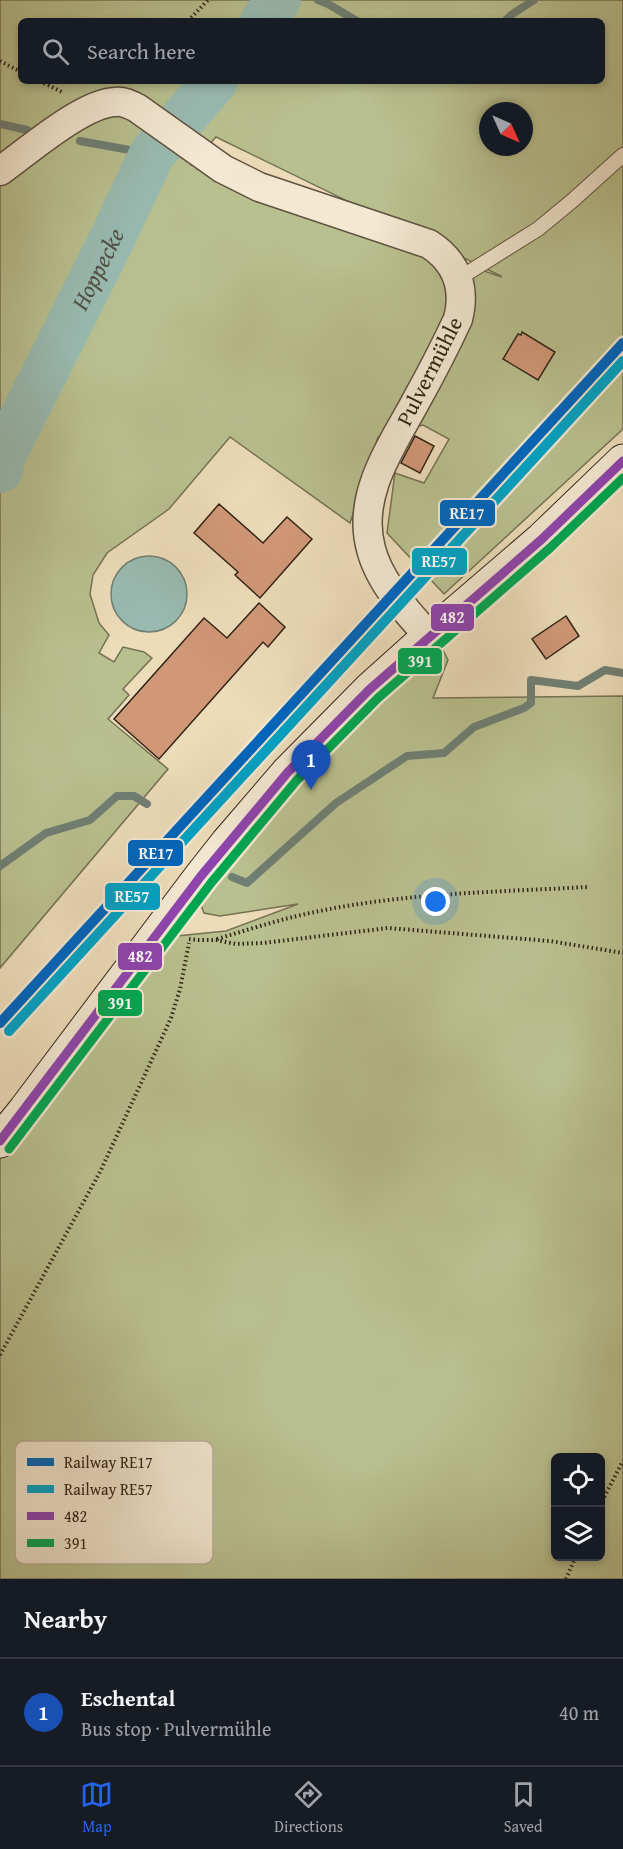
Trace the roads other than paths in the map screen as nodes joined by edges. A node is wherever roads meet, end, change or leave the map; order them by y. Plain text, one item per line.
1 (623, 155) edge
2 (0, 171) edge
3 (458, 279) junction
4 (623, 461) edge
5 (429, 636) junction
6 (0, 1141) edge

1 - 3 lane
2 - 3 street, Pulvermühle
3 - 5 street, Pulvermühle
4 - 5 main road
5 - 6 main road

